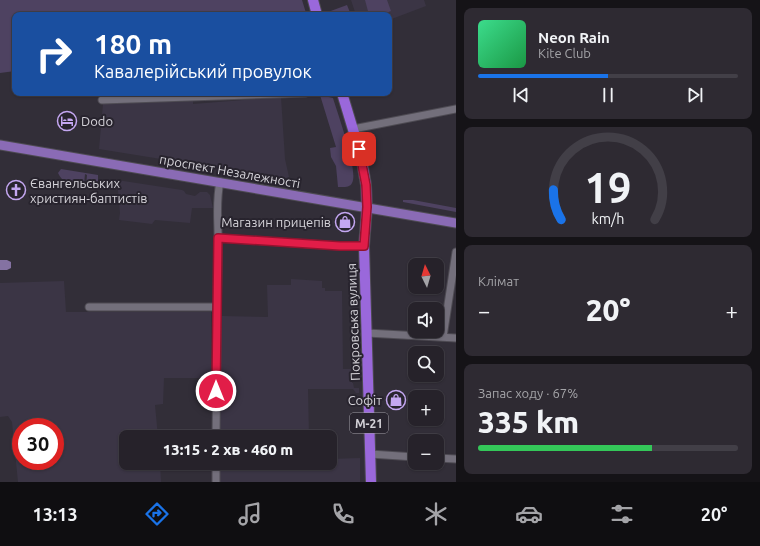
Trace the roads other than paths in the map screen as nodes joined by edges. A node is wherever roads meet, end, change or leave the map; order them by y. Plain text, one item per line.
1 (312, 0) edge
2 (316, 12) edge
3 (219, 96) edge
4 (343, 96) edge
5 (102, 100) dead end
6 (456, 109) edge
7 (353, 129) junction
8 (0, 145) edge
9 (220, 182) junction
10 (367, 207) junction
11 (456, 222) edge
12 (218, 238) junction
13 (364, 246) junction
14 (456, 253) edge
15 (89, 307) dead end
16 (217, 307) junction
17 (444, 331) edge
18 (367, 333) junction
19 (408, 335) edge
20 (444, 337) edge
21 (456, 338) edge
22 (216, 430) edge
23 (370, 454) junction
24 (408, 457) edge
25 (444, 458) edge
26 (456, 459) edge
27 (216, 470) edge
28 (216, 482) edge
29 (370, 482) edge

1 - 2 highway
3 - 5 street
4 - 7 highway, Покровська вулиця / М-21
6 - 7 street
7 - 10 highway, Покровська вулиця / М-21
8 - 9 main road, проспект Незалежності
9 - 10 main road, проспект Незалежності
9 - 12 street
10 - 11 main road, проспект Незалежності
10 - 13 highway, Покровська вулиця / М-21
12 - 13 street
12 - 16 street
13 - 18 highway, Покровська вулиця / М-21
14 - 17 street
15 - 16 street
16 - 22 street
18 - 19 street
18 - 23 highway, Покровська вулиця / М-21
20 - 21 street
23 - 24 street
23 - 29 highway, Покровська вулиця / М-21
25 - 26 street
27 - 28 street

